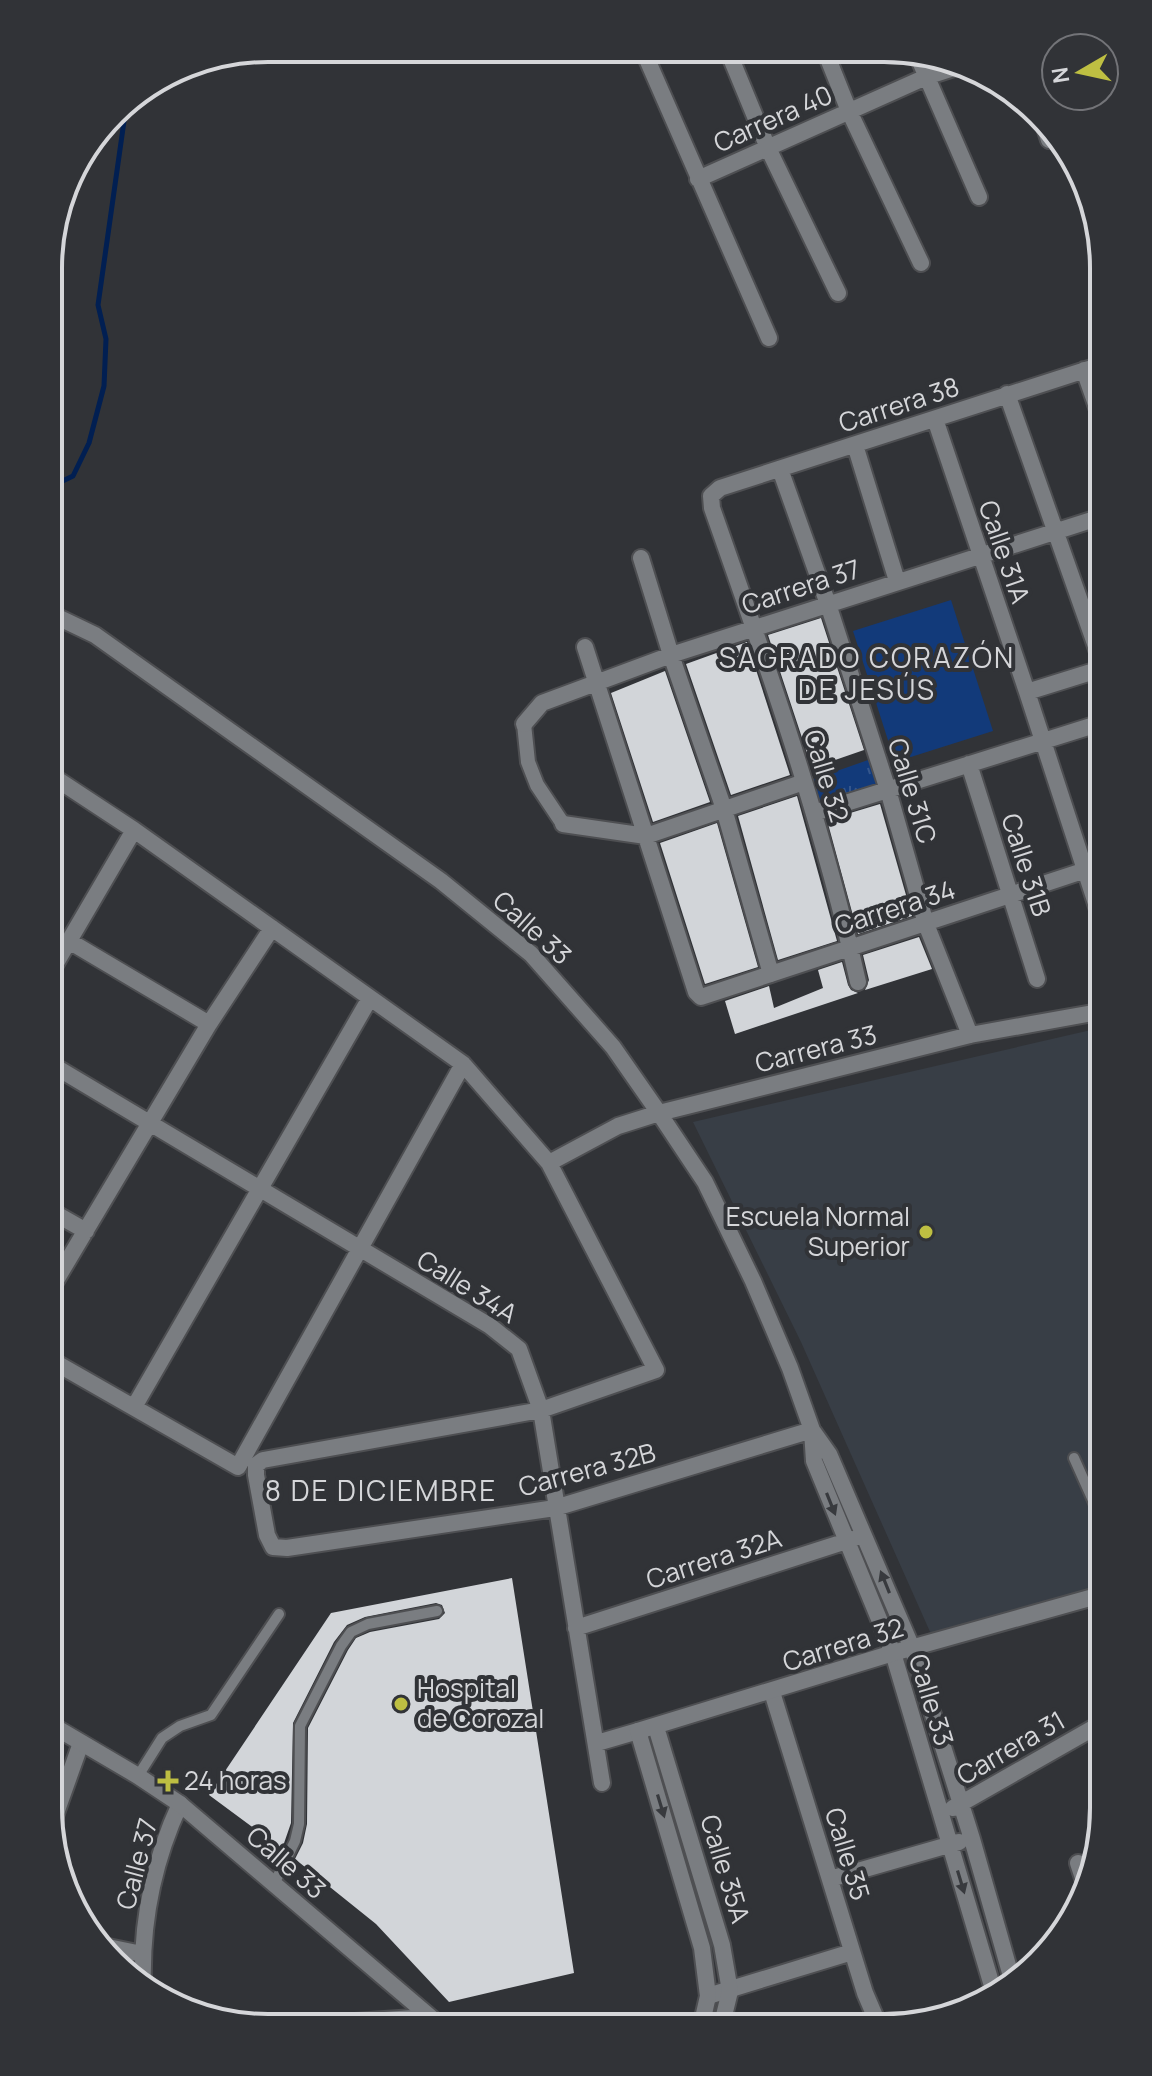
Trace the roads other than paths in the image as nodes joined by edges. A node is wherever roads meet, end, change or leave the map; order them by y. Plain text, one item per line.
1 (648, 62) edge
2 (733, 62) edge
3 (829, 62) edge
4 (921, 65) edge
5 (944, 71) edge
6 (926, 77) junction
7 (849, 111) junction
8 (768, 148) junction
9 (698, 179) junction
10 (979, 197) dead end
11 (921, 263) dead end
12 (838, 293) dead end
13 (769, 338) dead end
14 (1090, 368) edge
15 (1084, 370) junction
16 (1090, 387) edge
17 (1007, 394) junction
18 (935, 419) junction
19 (855, 445) junction
20 (780, 469) junction
21 (711, 496) joint
22 (1090, 520) edge
23 (1056, 531) junction
24 (979, 555) junction
25 (641, 558) dead end
26 (897, 581) junction
27 (828, 604) junction
28 (62, 619) edge
29 (754, 628) junction
30 (1090, 628) edge
31 (585, 647) dead end
32 (671, 655) junction
33 (1090, 672) edge
34 (597, 684) junction
35 (1027, 692) junction
36 (524, 724) joint
37 (1090, 726) edge
38 (1043, 741) junction
39 (969, 764) junction
40 (804, 782) junction
41 (62, 783) edge
42 (888, 790) junction
43 (724, 809) junction
44 (814, 813) junction
45 (563, 824) joint
46 (134, 830) junction
47 (646, 836) junction
48 (1090, 868) edge
49 (1085, 870) junction
50 (1090, 885) edge
51 (1010, 895) junction
52 (926, 924) junction
53 (272, 928) junction
54 (69, 941) junction
55 (850, 947) junction
56 (62, 953) edge
57 (771, 974) junction
58 (1037, 979) dead end
59 (858, 982) dead end
60 (370, 998) junction
61 (1090, 1014) edge
62 (209, 1024) junction
63 (970, 1035) junction
64 (463, 1064) junction
65 (62, 1071) edge
66 (659, 1113) junction
67 (150, 1123) junction
68 (549, 1163) junction
69 (260, 1189) junction
70 (62, 1217) edge
71 (86, 1231) junction
72 (360, 1249) junction
73 (62, 1271) edge
74 (62, 1366) edge
75 (134, 1407) junction
76 (541, 1410) junction
77 (812, 1430) junction
78 (1074, 1458) dead end
79 (1090, 1494) edge
80 (555, 1508) junction
81 (866, 1535) junction
82 (846, 1541) junction
83 (1090, 1598) edge
84 (437, 1611) dead end
85 (279, 1614) dead end
86 (576, 1628) junction
87 (912, 1648) junction
88 (893, 1653) junction
89 (772, 1692) junction
90 (656, 1727) junction
91 (1090, 1730) edge
92 (62, 1731) edge
93 (638, 1731) junction
94 (81, 1743) junction
95 (597, 1743) junction
96 (138, 1776) junction
97 (602, 1783) dead end
98 (62, 1796) edge
99 (180, 1804) junction
100 (961, 1805) junction
101 (940, 1813) junction
102 (972, 1839) junction
103 (950, 1844) junction
104 (830, 1879) junction
105 (274, 1884) junction
106 (117, 1949) edge
107 (852, 1952) junction
108 (142, 1954) junction
109 (143, 1972) edge
110 (1010, 1972) edge
111 (991, 1983) edge
112 (730, 1991) junction
113 (708, 1996) junction
114 (426, 2014) edge
115 (704, 2014) edge
116 (724, 2014) edge
117 (874, 2014) edge

1 - 9 street
2 - 8 street
3 - 7 street
4 - 6 street
5 - 6 street, Carrera 40
6 - 7 street, Carrera 40
6 - 10 street
7 - 8 street, Carrera 40
7 - 11 street
8 - 9 street, Carrera 40
8 - 12 street
9 - 13 street
14 - 15 street, Carrera 38
15 - 16 street
15 - 17 street, Carrera 38
17 - 18 street, Carrera 38
17 - 23 street
18 - 19 street, Carrera 38
18 - 24 street, Calle 31A
19 - 20 street, Carrera 38
19 - 26 street
20 - 21 street, Carrera 38
20 - 27 street, Calle 31C
21 - 29 street, Calle 32
22 - 23 street, Carrera 37
23 - 24 street, Carrera 37
23 - 30 street
24 - 26 street, Carrera 37
24 - 35 street, Calle 31A
25 - 32 street
26 - 27 street, Carrera 37
27 - 29 street, Carrera 37
27 - 42 street, Calle 31C
28 - 66 street, Calle 33
29 - 32 street, Carrera 37
29 - 40 street, Calle 32
31 - 34 street
32 - 34 street, Carrera 37
32 - 43 street
33 - 35 street
34 - 36 street, Carrera 37
34 - 47 street
35 - 38 street, Calle 31A
36 - 45 street
37 - 38 street
38 - 39 street
38 - 49 street, Calle 31A
39 - 42 street
39 - 51 street, Calle 31B
40 - 43 street
40 - 44 street, Calle 32
41 - 46 street
42 - 44 street
42 - 52 street, Calle 31C
43 - 47 street
43 - 57 street
44 - 55 street, Calle 32
45 - 47 street
46 - 53 street
46 - 54 street
47 - 57 street, Carrera 34
48 - 49 street, Carrera 34
49 - 50 street, Calle 31A
49 - 51 street, Carrera 34
51 - 52 street, Carrera 34
51 - 58 street, Calle 31B
52 - 55 street, Carrera 34
52 - 63 street, Calle 31C
53 - 60 street
53 - 62 street
54 - 56 street
54 - 62 street
55 - 57 street, Carrera 34
55 - 59 street, Calle 32
60 - 64 street
60 - 69 street
61 - 63 street, Carrera 33
62 - 67 street
63 - 66 street, Carrera 33
64 - 68 street
64 - 72 street
65 - 67 street, Calle 34A
66 - 68 street, Carrera 33
66 - 77 street, Calle 33
67 - 69 street, Calle 34A
67 - 71 street
68 - 76 street
69 - 72 street, Calle 34A
69 - 75 street
70 - 71 street
71 - 73 street
72 - 75 street
72 - 76 street, Calle 34A
74 - 75 street
76 - 80 street, Calle 34A
76 - 80 street, Carrera 32B
77 - 80 street, Carrera 32B
77 - 81 street, Calle 33
77 -> 82 street, Calle 33
78 - 79 lane
80 - 86 street, Calle 34A
81 - 82 street, Carrera 32A
87 -> 81 street, Calle 33
82 - 86 street, Carrera 32A
82 - 88 street, Calle 33
83 - 87 street, Carrera 32
84 - 105 lane
85 - 96 lane
86 - 95 street, Calle 34A
87 - 88 street, Carrera 32
87 - 100 street, Calle 33
88 - 89 street, Carrera 32
88 - 101 street, Calle 33
89 - 90 street, Carrera 32
89 - 104 street, Calle 35
90 - 93 street, Carrera 32
90 - 112 street, Calle 35A
91 - 100 street, Carrera 31
92 - 94 street, Calle 33
93 - 95 street, Carrera 32
93 -> 113 street, Calle 35A
94 - 96 street, Calle 33
94 - 98 street
95 - 97 street, Calle 34A
96 - 99 street, Calle 33
99 - 105 street, Calle 33
99 - 108 street, Calle 37
100 - 101 street, Carrera 31
100 - 102 street, Calle 33
101 - 103 street, Calle 33
102 - 103 street
102 - 110 street, Calle 33
103 - 104 street
103 -> 111 street, Calle 33
104 - 107 street, Calle 35
105 - 114 street, Calle 33
106 - 108 street
107 - 112 street
107 - 117 street, Calle 35
108 - 109 street, Calle 37
112 - 113 street
112 - 116 street, Calle 35A
113 - 115 street, Calle 35A

